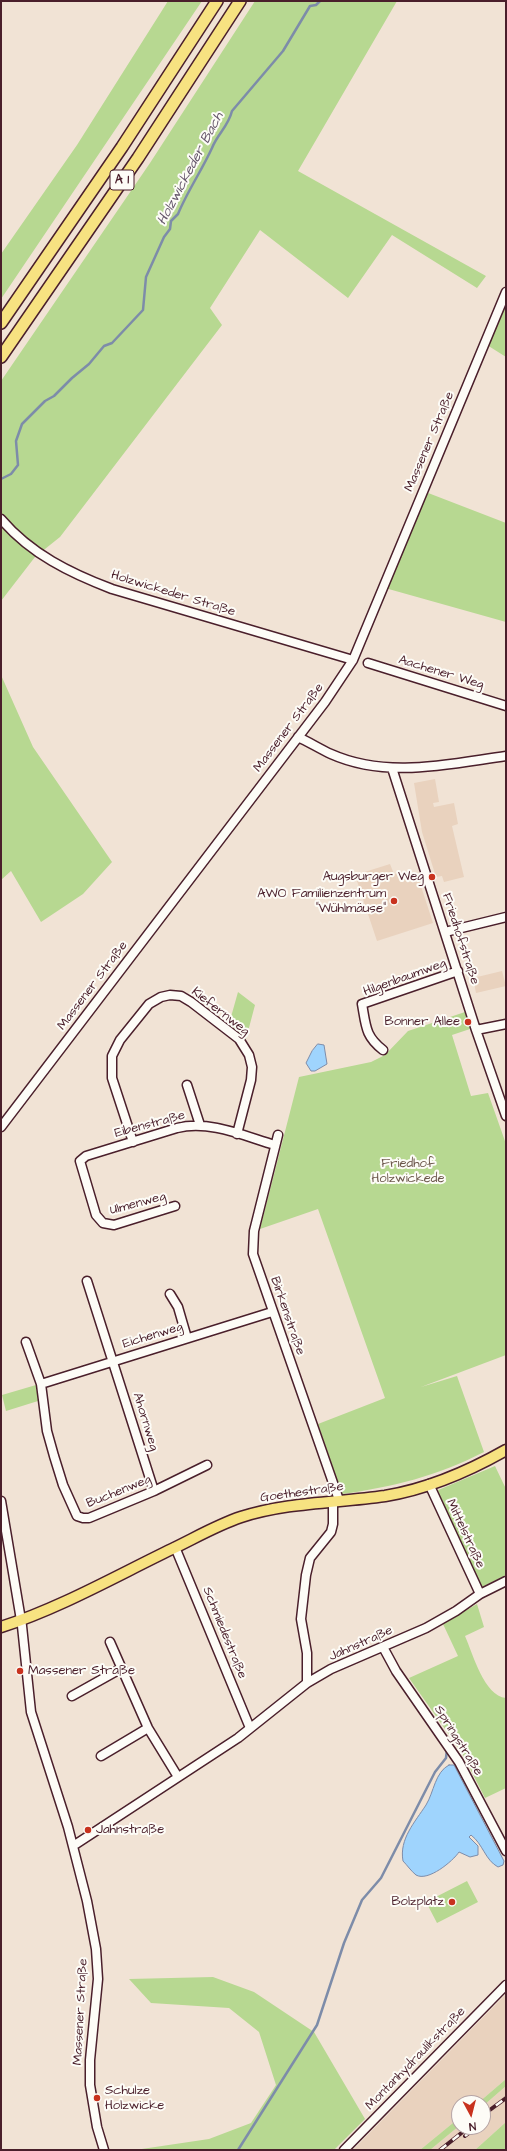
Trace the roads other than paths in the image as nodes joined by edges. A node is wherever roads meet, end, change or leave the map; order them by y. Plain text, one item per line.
1 (217, 1) edge
2 (240, 1) edge
3 (506, 292) edge
4 (1, 323) edge
5 (1, 358) edge
6 (1, 520) edge
7 (353, 660) junction
8 (368, 663) dead end
9 (506, 706) edge
10 (298, 736) junction
11 (506, 756) edge
12 (392, 768) junction
13 (506, 917) edge
14 (445, 932) junction
15 (458, 971) junction
16 (506, 1024) edge
17 (476, 1030) junction
18 (383, 1050) dead end
19 (187, 1085) dead end
20 (506, 1116) edge
21 (200, 1125) junction
22 (1, 1127) edge
23 (237, 1134) junction
24 (278, 1135) dead end
25 (133, 1142) junction
26 (276, 1145) junction
27 (80, 1161) joint
28 (175, 1206) dead end
29 (87, 1281) dead end
30 (170, 1294) dead end
31 (272, 1312) junction
32 (187, 1338) junction
33 (26, 1342) dead end
34 (113, 1361) junction
35 (41, 1384) junction
36 (506, 1450) edge
37 (207, 1465) dead end
38 (429, 1484) junction
39 (154, 1491) junction
40 (1, 1501) edge
41 (336, 1501) junction
42 (175, 1547) junction
43 (506, 1580) edge
44 (480, 1594) junction
45 (21, 1620) junction
46 (1, 1626) edge
47 (110, 1642) dead end
48 (383, 1647) junction
49 (122, 1668) junction
50 (307, 1682) junction
51 (72, 1696) dead end
52 (148, 1728) junction
53 (250, 1728) junction
54 (101, 1756) dead end
55 (178, 1777) junction
56 (73, 1846) junction
57 (506, 1851) edge
58 (506, 1985) edge
59 (104, 2150) edge
60 (344, 2150) edge

1 - 4 highway, A 1
2 - 5 highway, A 1
3 - 7 street, Massener Straße
6 - 7 street, Holzwickeder Straße
7 - 10 street, Massener Straße
8 - 9 street, Aachener Weg
10 - 12 street
10 - 22 street, Massener Straße
11 - 12 street
12 - 14 street, Friedhofstraße
13 - 14 street
14 - 15 street, Friedhofstraße
15 - 17 street, Friedhofstraße
15 - 18 street, Hilgenbaumweg
16 - 17 street
17 - 20 street, Friedhofstraße
19 - 21 street
21 - 23 street, Eibenstraße
21 - 25 street, Eibenstraße
23 - 25 street, Kiefernweg
23 - 26 street, Eibenstraße
24 - 26 street, Birkenstraße
25 - 27 street, Eibenstraße
26 - 31 street, Birkenstraße
27 - 28 street, Ulmenweg
29 - 34 street, Ahornweg
30 - 32 street
31 - 32 street, Eichenweg
31 - 41 street, Birkenstraße
32 - 34 street, Eichenweg
33 - 35 street
34 - 35 street, Eichenweg
34 - 39 street, Ahornweg
35 - 39 street, Buchenweg
36 - 38 main road, Goethestraße
37 - 39 street, Buchenweg
38 - 41 main road, Goethestraße
38 - 44 street, Mittelstraße
40 - 45 street, Massener Straße
41 - 42 main road, Goethestraße
41 - 50 street, Birkenstraße
42 - 45 main road, Goethestraße
42 - 53 street, Schmiedestraße
43 - 44 street, Jahnstraße
44 - 48 street, Jahnstraße
45 - 46 main road, Goethestraße
45 - 56 street, Massener Straße
47 - 49 street
48 - 50 street, Jahnstraße
48 - 57 street, Springstraße
49 - 51 street
49 - 52 street
50 - 53 street, Jahnstraße
52 - 54 street
52 - 55 street
53 - 55 street, Jahnstraße
55 - 56 street, Jahnstraße
56 - 59 street, Massener Straße
58 - 60 street, Montanhydraulikstraße

